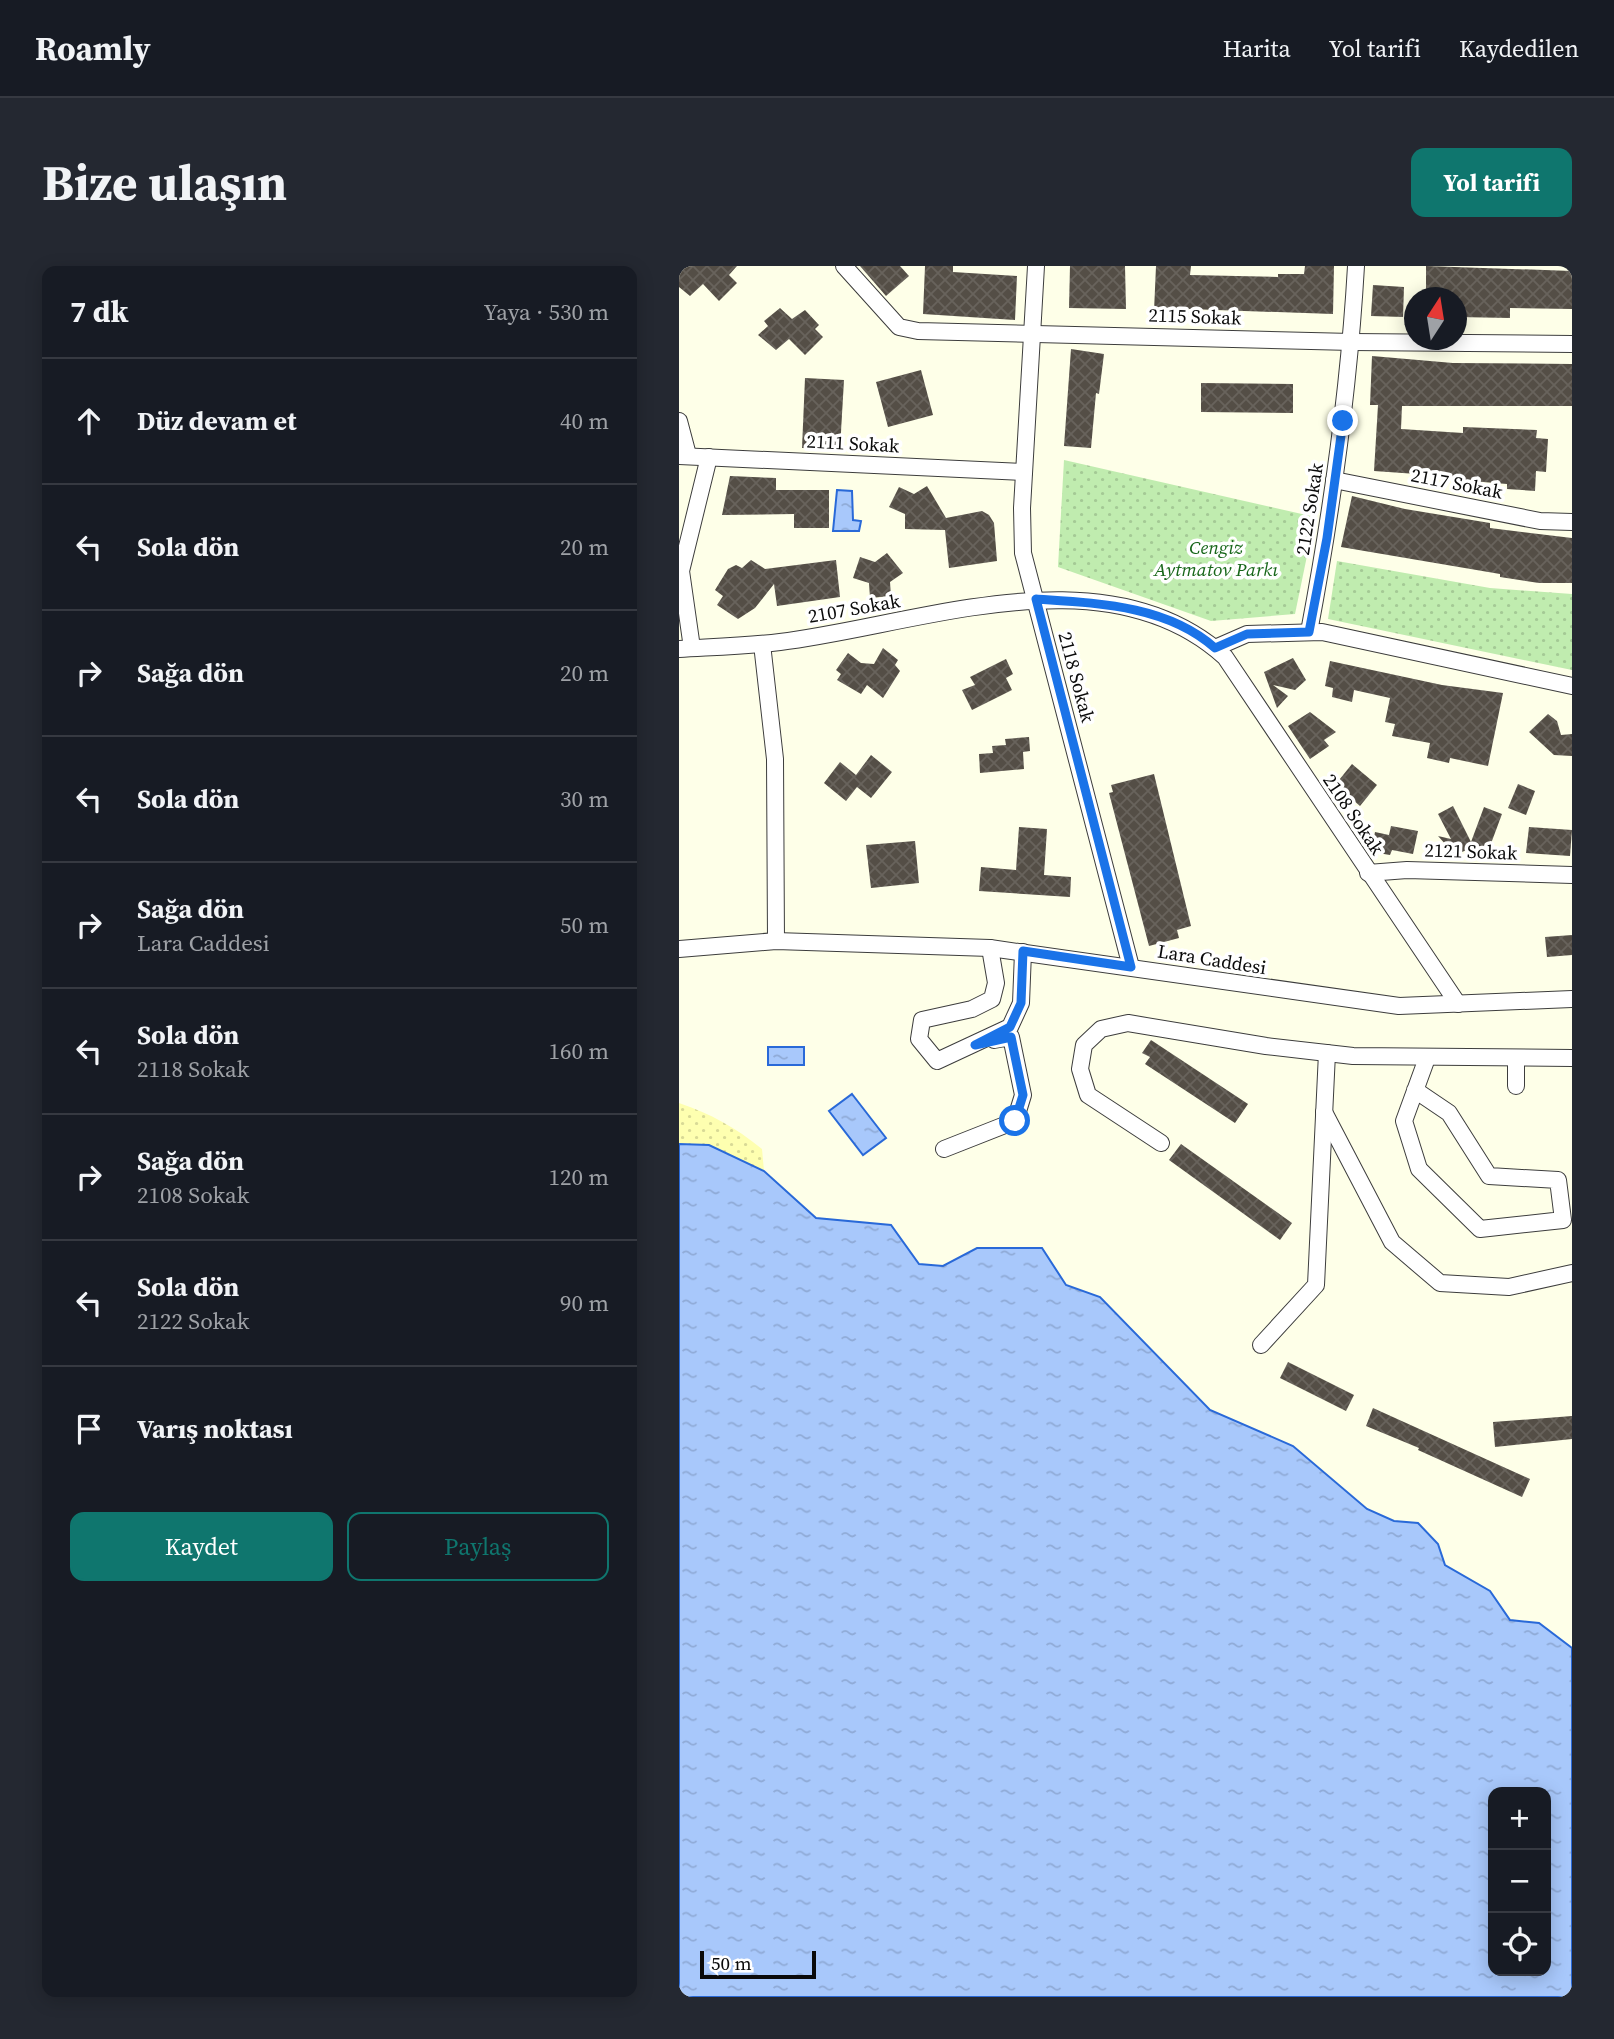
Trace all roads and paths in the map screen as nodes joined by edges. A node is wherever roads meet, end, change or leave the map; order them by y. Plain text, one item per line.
1 (844, 266) edge
2 (1036, 266) edge
3 (1356, 266) edge
4 (1033, 332) junction
5 (1352, 342) junction
6 (1572, 344) edge
7 (679, 421) edge
8 (683, 456) edge
9 (709, 457) junction
10 (1024, 472) junction
11 (1334, 480) junction
12 (1572, 522) edge
13 (1036, 599) junction
14 (1309, 632) junction
15 (762, 644) junction
16 (686, 648) edge
17 (1215, 648) junction
18 (1572, 686) edge
19 (1368, 873) junction
20 (1572, 876) edge
21 (776, 941) junction
22 (990, 948) junction
23 (679, 949) edge
24 (1023, 951) junction
25 (1131, 967) junction
26 (1572, 999) edge
27 (1458, 1004) junction
28 (975, 1045) junction
29 (1327, 1053) junction
30 (1427, 1058) junction
31 (1572, 1058) edge
32 (1516, 1059) junction
33 (1516, 1086) dead end
34 (1415, 1090) junction
35 (1324, 1112) junction
36 (1161, 1143) dead end
37 (944, 1149) dead end
38 (1572, 1273) edge
39 (1261, 1345) dead end

1 - 4 street, 2115 Sokak
2 - 4 street, 2118 Sokak
3 - 5 street, 2122 Sokak
4 - 5 street, 2115 Sokak
4 - 10 street, 2118 Sokak
5 - 6 street, 2115 Sokak
5 - 11 street, 2122 Sokak
7 - 8 street
8 - 9 street, 2111 Sokak
9 - 10 street, 2111 Sokak
9 - 16 street
10 - 13 street, 2118 Sokak
11 - 12 street, 2117 Sokak
11 - 14 street, 2122 Sokak
13 - 15 street, 2107 Sokak
13 - 17 street, 2108 Sokak
13 - 25 street, 2118 Sokak
14 - 17 street
14 - 18 street
15 - 16 street, 2107 Sokak
15 - 21 street
17 - 19 street, 2108 Sokak
19 - 20 street, 2121 Sokak
19 - 27 street, 2108 Sokak
21 - 22 street, Lara Caddesi
21 - 23 street, Lara Caddesi
22 - 24 street, Lara Caddesi
22 - 28 street
24 - 25 street, Lara Caddesi
24 - 28 street
25 - 27 street, Lara Caddesi
26 - 27 street, Lara Caddesi
28 - 37 street
29 - 30 street
29 - 35 street
29 - 36 street
30 - 32 street
30 - 34 street
31 - 32 street
32 - 33 street
34 - 34 street
35 - 38 street
35 - 39 street

